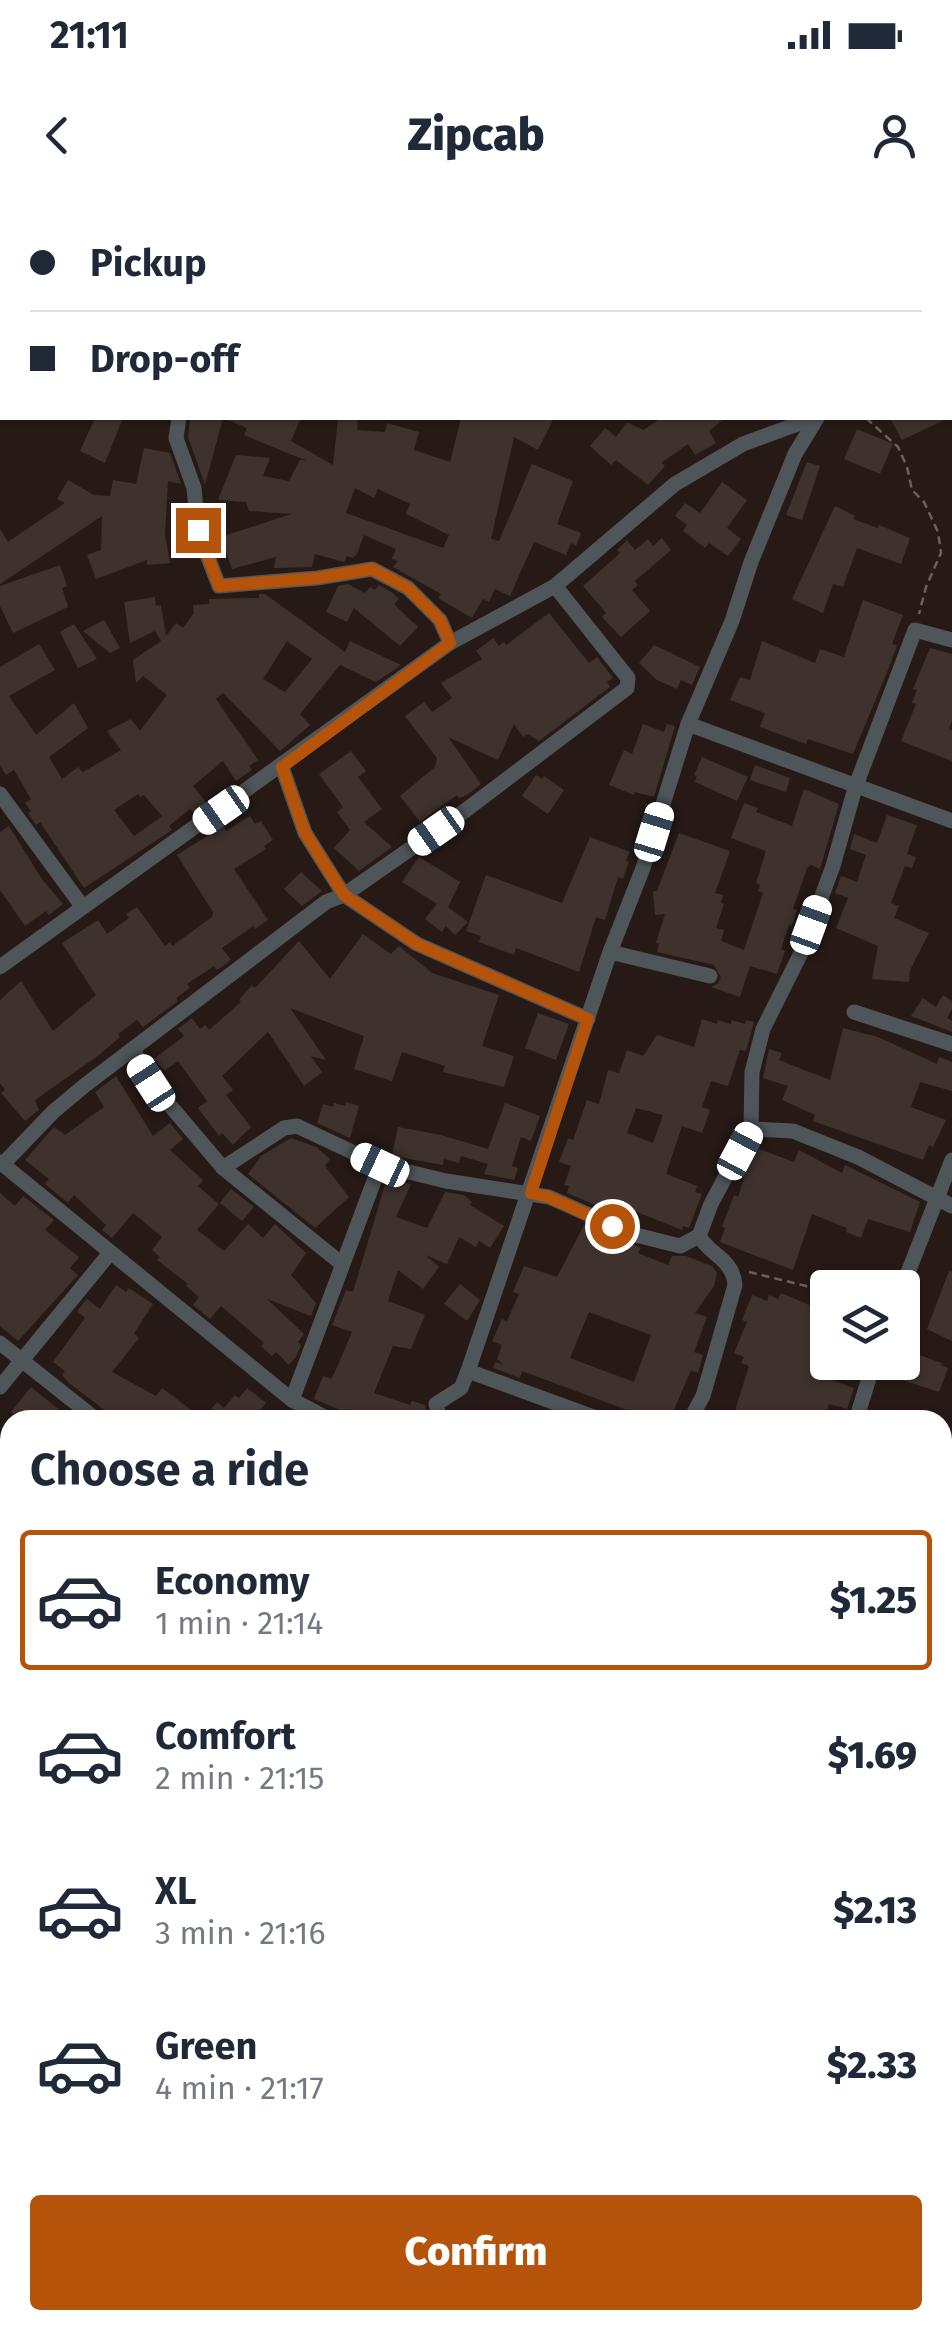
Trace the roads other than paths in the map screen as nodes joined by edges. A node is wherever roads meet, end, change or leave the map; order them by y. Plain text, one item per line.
1 (178, 420) edge
2 (809, 420) edge
3 (814, 420) edge
4 (555, 586) junction
5 (952, 640) edge
6 (450, 643) junction
7 (688, 724) junction
8 (282, 767) junction
9 (855, 788) junction
10 (0, 794) edge
11 (952, 820) edge
12 (344, 895) junction
13 (82, 906) junction
14 (610, 952) junction
15 (0, 968) edge
16 (710, 976) dead end
17 (854, 1012) dead end
18 (588, 1019) junction
19 (952, 1044) edge
20 (133, 1049) junction
21 (751, 1129) junction
22 (952, 1160) edge
23 (1, 1163) edge
24 (380, 1165) junction
25 (223, 1168) junction
26 (531, 1193) junction
27 (945, 1203) edge
28 (699, 1236) junction
29 (110, 1253) junction
30 (342, 1264) junction
31 (911, 1270) edge
32 (0, 1344) edge
33 (22, 1361) junction
34 (468, 1371) junction
35 (868, 1380) edge
36 (0, 1387) edge
37 (292, 1400) junction
38 (84, 1410) edge
39 (311, 1410) edge
40 (438, 1410) edge
41 (575, 1410) edge
42 (695, 1410) edge
43 (859, 1410) edge

1 - 6 street
2 - 4 street
3 - 7 street
4 - 6 street
4 - 12 street
5 - 9 street
6 - 8 street
7 - 9 street
7 - 14 street
8 - 12 street
8 - 13 street
9 - 11 street
9 - 21 street
10 - 13 street
12 - 18 street
12 - 20 street
13 - 15 street
14 - 16 street
14 - 18 street
17 - 19 street
18 - 26 street
20 - 23 street
20 - 25 street
21 - 27 street
21 - 28 street
22 - 27 street
23 - 29 street
24 - 25 street
24 - 26 street
24 - 30 street
25 - 30 street
26 - 28 street
26 - 34 street
27 - 31 street
28 - 42 street
29 - 33 street
29 - 37 street
30 - 37 street
32 - 33 street
33 - 36 street
33 - 38 street
34 - 40 street
34 - 41 street
35 - 43 street
37 - 39 street

